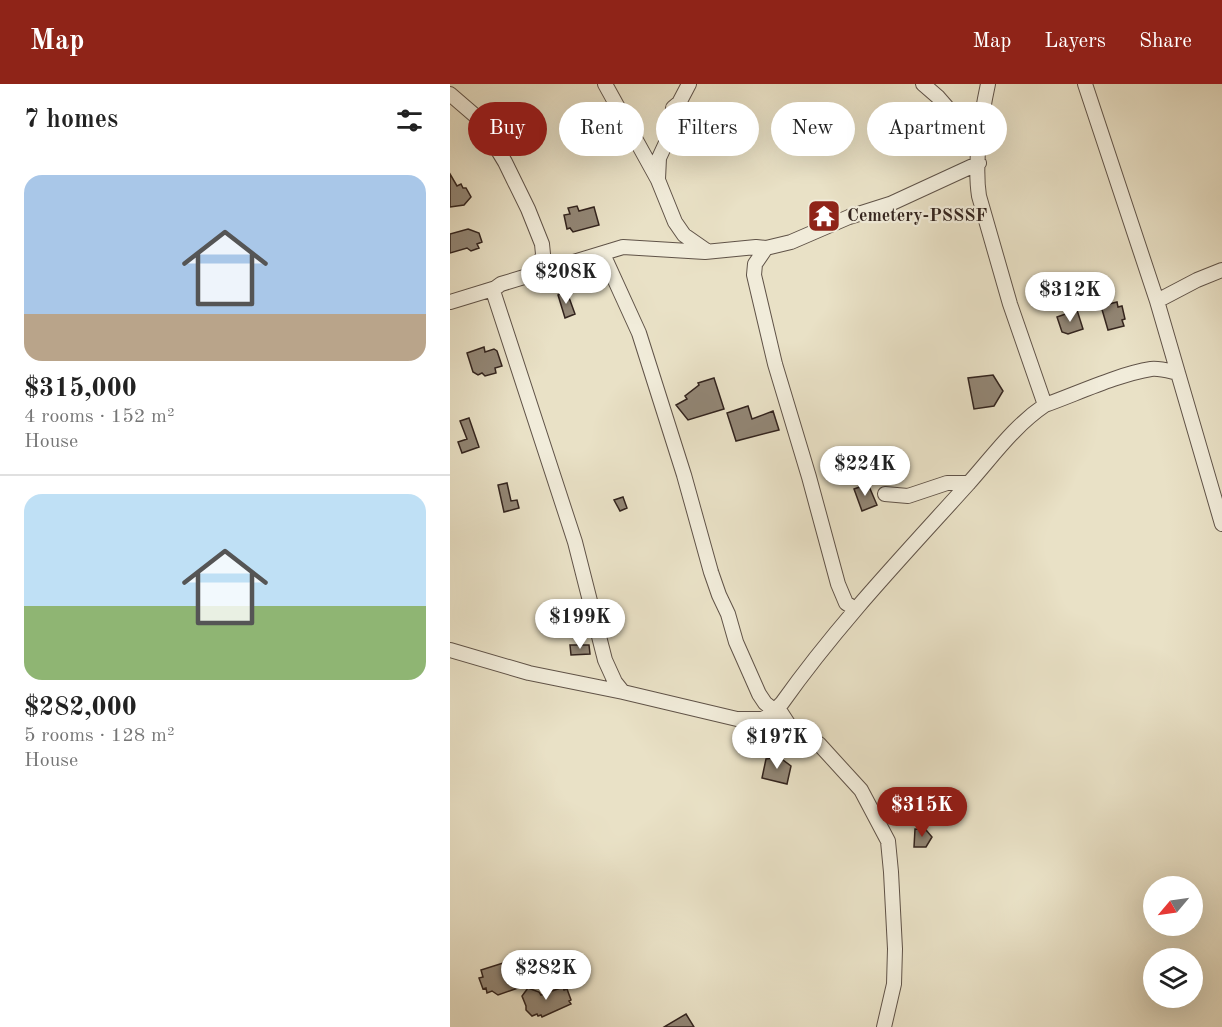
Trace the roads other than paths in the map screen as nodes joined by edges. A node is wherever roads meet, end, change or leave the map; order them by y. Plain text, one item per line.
1 (605, 84) edge
2 (688, 84) edge
3 (923, 84) edge
4 (988, 84) edge
5 (1085, 84) edge
6 (450, 94) edge
7 (943, 102) edge
8 (984, 102) edge
9 (979, 156) edge
10 (979, 163) junction
11 (658, 180) junction
12 (766, 248) junction
13 (709, 252) junction
14 (603, 254) junction
15 (1222, 270) edge
16 (538, 273) junction
17 (496, 288) junction
18 (1157, 301) junction
19 (450, 302) edge
20 (1178, 373) junction
21 (1045, 405) junction
22 (969, 483) junction
23 (885, 494) dead end
24 (1222, 524) edge
25 (855, 609) junction
26 (450, 650) edge
27 (623, 692) junction
28 (777, 709) junction
29 (884, 1027) edge

1 - 11 street
2 - 11 street
3 - 7 street
4 - 8 street
5 - 18 street
6 - 16 street
9 - 10 street
10 - 12 street
10 - 21 street
11 - 13 street
12 - 13 street
12 - 25 street
13 - 14 street
14 - 16 street
14 - 28 street
15 - 18 street
16 - 17 street
17 - 19 street
17 - 27 street
18 - 20 street
20 - 21 street
20 - 24 street
21 - 22 street
22 - 23 street
22 - 25 street
25 - 28 street
26 - 27 street
27 - 28 street
28 - 29 street

